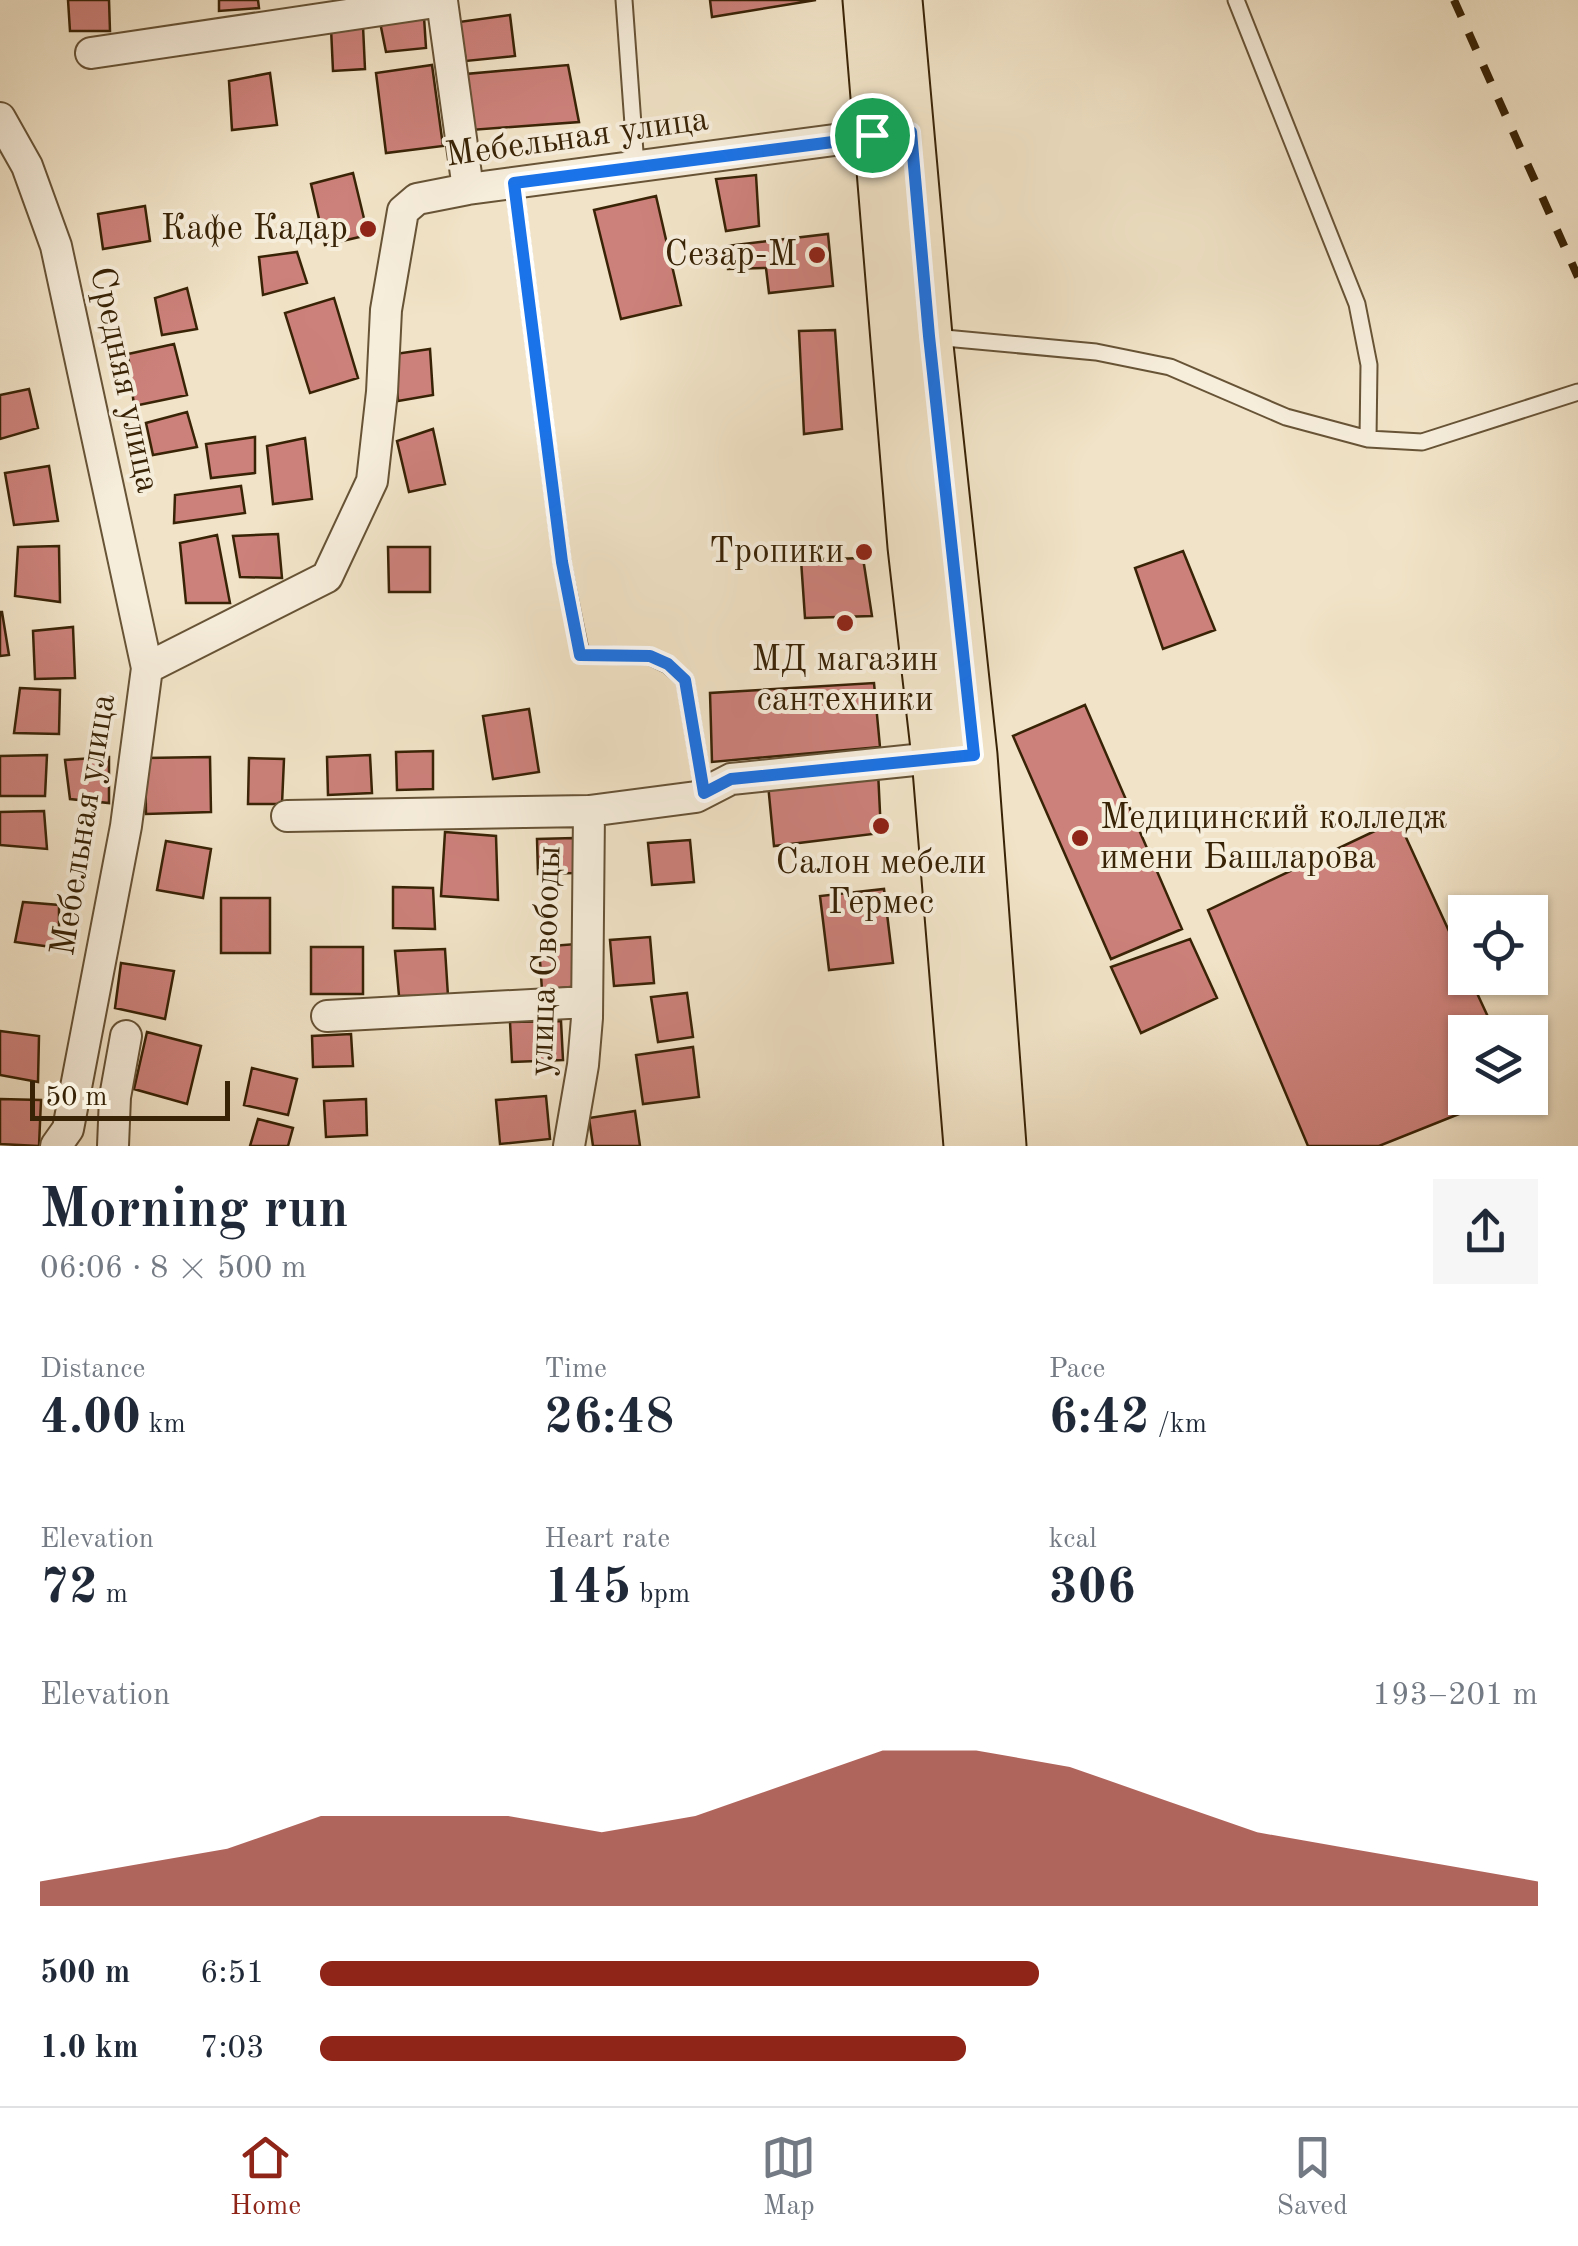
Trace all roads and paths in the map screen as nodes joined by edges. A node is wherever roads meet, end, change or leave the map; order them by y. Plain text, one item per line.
1 (442, 0) edge
2 (624, 0) edge
3 (866, 0) edge
4 (899, 0) edge
5 (1236, 0) edge
6 (91, 53) dead end
7 (0, 118) edge
8 (886, 133) junction
9 (636, 166) junction
10 (514, 183) junction
11 (468, 189) junction
12 (912, 334) junction
13 (1578, 392) edge
14 (1368, 439) junction
15 (147, 668) junction
16 (955, 756) junction
17 (704, 793) junction
18 (589, 811) junction
19 (287, 816) dead end
20 (587, 1002) junction
21 (327, 1016) dead end
22 (126, 1036) dead end
23 (56, 1146) edge
24 (113, 1146) edge
25 (569, 1146) edge
26 (967, 1146) edge
27 (1003, 1146) edge

1 - 6 street
1 - 11 street
2 - 9 lane
3 - 8 main road
4 - 8 main road
5 - 14 lane
7 - 15 street, Средняя улица
8 - 9 street, Мебельная улица
8 - 12 main road
9 - 10 street, Мебельная улица
10 - 11 street, Мебельная улица
10 - 17 lane
11 - 15 street, Мебельная улица
12 - 14 lane
12 - 16 main road
13 - 14 lane
15 - 23 street, Мебельная улица
16 - 17 street, улица Свободы
16 - 26 main road
16 - 27 main road
17 - 18 street, улица Свободы
18 - 19 street
18 - 20 street, улица Свободы
20 - 21 street
20 - 25 street, улица Свободы
22 - 24 street

